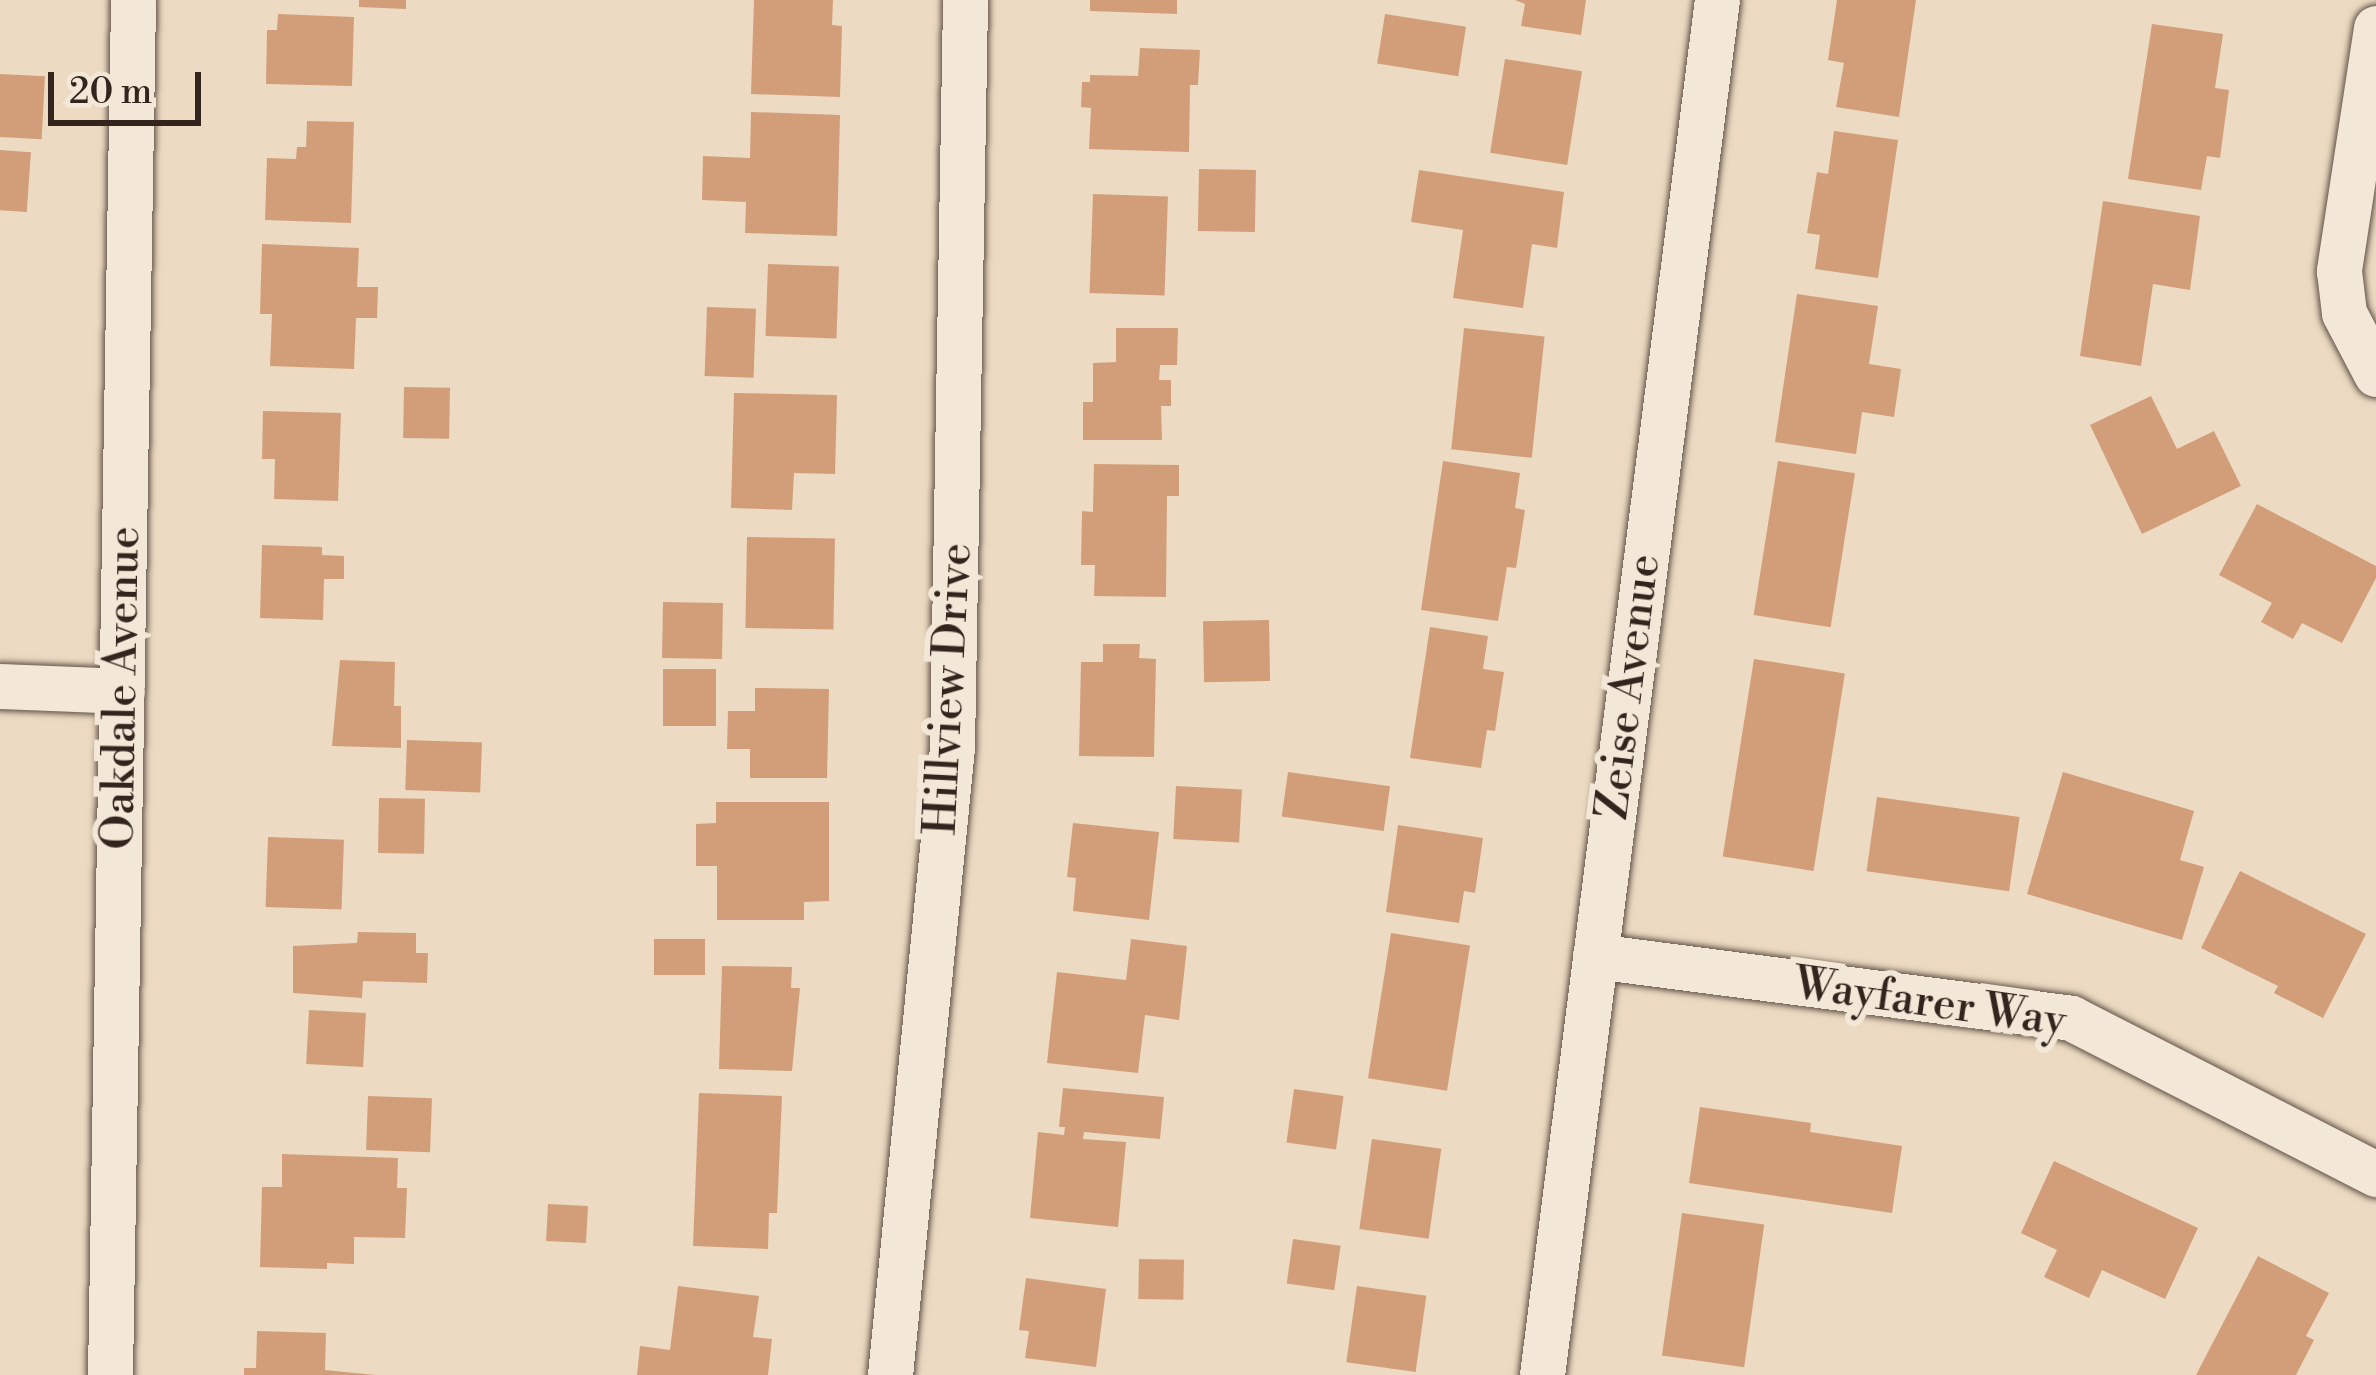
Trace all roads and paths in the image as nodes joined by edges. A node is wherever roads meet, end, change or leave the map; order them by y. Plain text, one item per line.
1 (133, 0) edge
2 (965, 0) edge
3 (1717, 0) edge
4 (2376, 28) edge
5 (2376, 374) edge
6 (0, 686) edge
7 (122, 691) junction
8 (1595, 956) junction
9 (2376, 1174) edge
10 (110, 1375) edge
11 (890, 1375) edge
12 (1542, 1375) edge

1 - 7 street, Oakdale Avenue
2 - 11 street, Hillview Drive
3 - 8 street, Zeise Avenue
4 - 5 street
6 - 7 street
7 - 10 street, Oakdale Avenue
8 - 9 street, Wayfarer Way
8 - 12 street, Zeise Avenue

